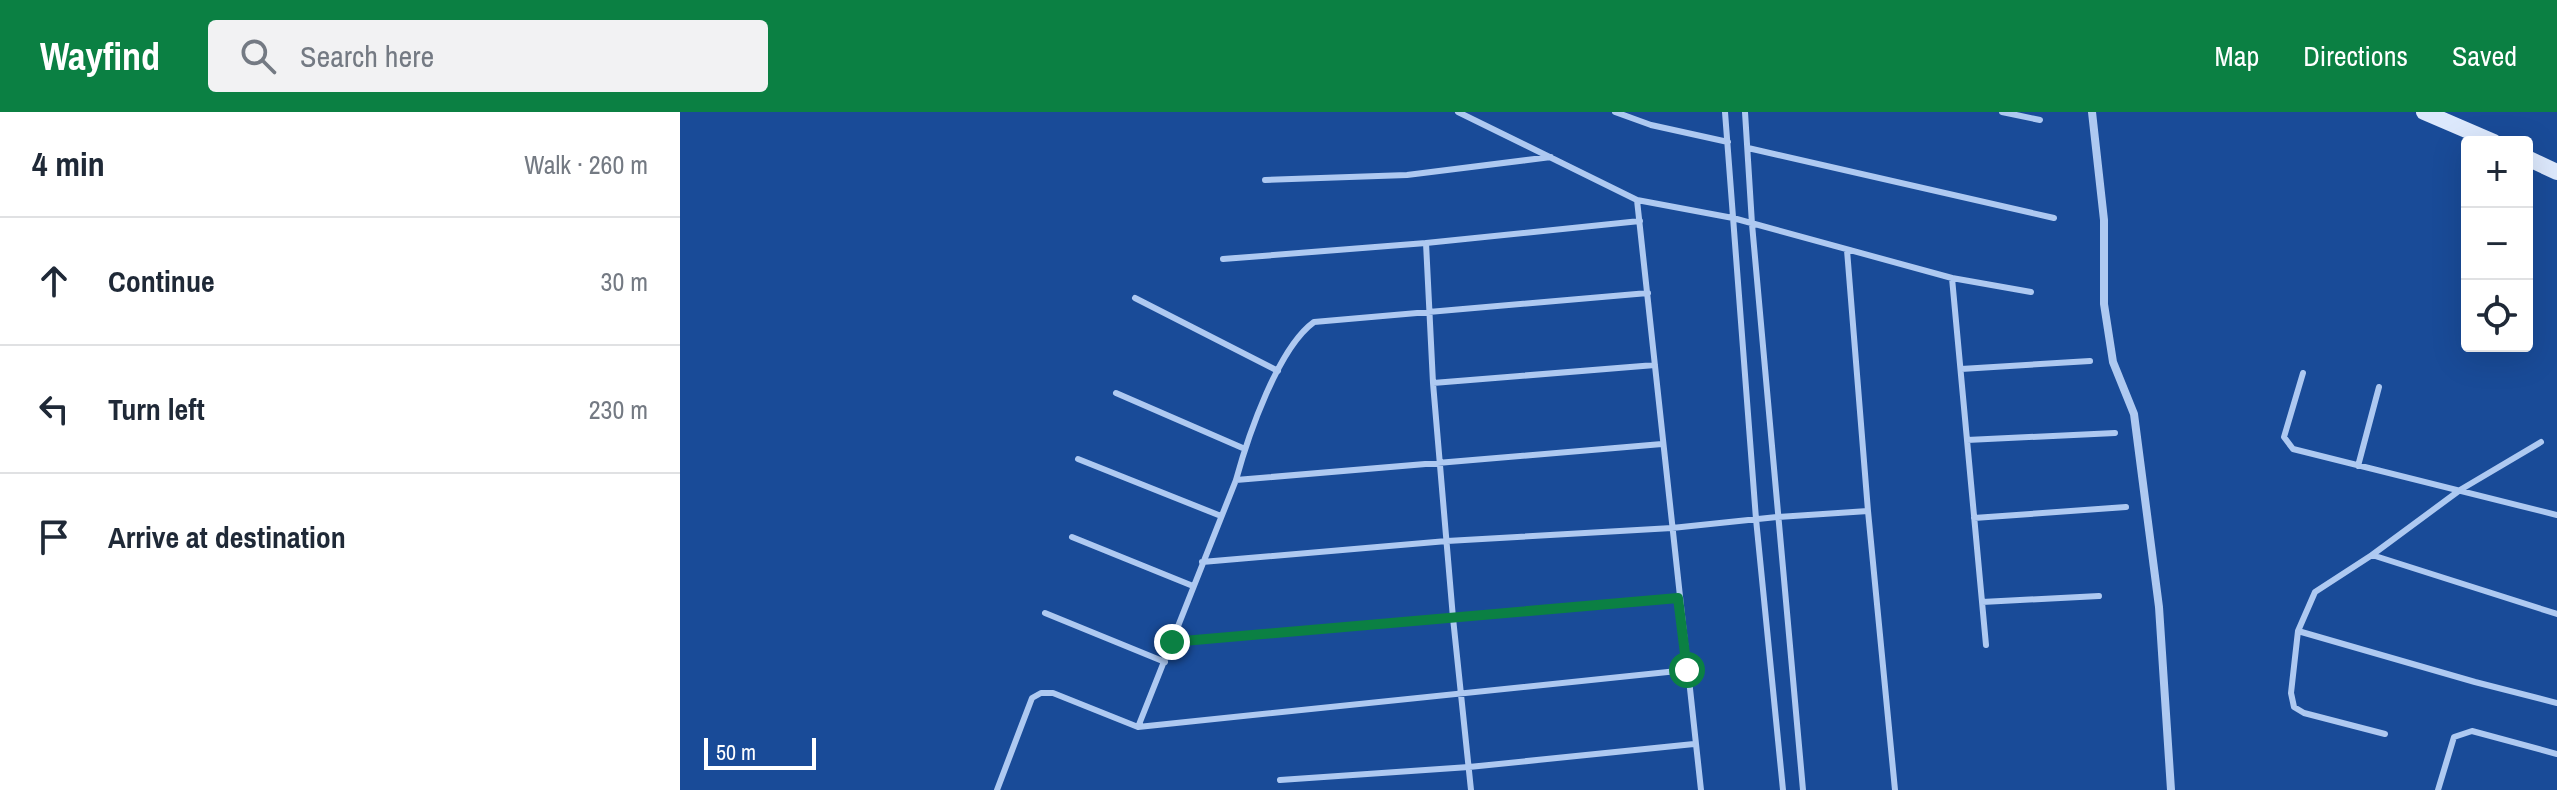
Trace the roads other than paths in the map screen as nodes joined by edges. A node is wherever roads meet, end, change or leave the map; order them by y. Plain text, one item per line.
1 (1458, 112) edge
2 (1615, 112) edge
3 (1725, 112) edge
4 (1745, 112) edge
5 (2002, 112) edge
6 (2092, 112) edge
7 (2424, 112) edge
8 (2040, 120) dead end
9 (2480, 136) edge
10 (1728, 142) junction
11 (1748, 148) junction
12 (1551, 157) junction
13 (2533, 161) edge
14 (2557, 172) edge
15 (1265, 180) dead end
16 (1637, 200) junction
17 (1733, 218) junction
18 (2054, 218) dead end
19 (1640, 221) junction
20 (1752, 224) junction
21 (1426, 243) junction
22 (1847, 250) junction
23 (1223, 259) dead end
24 (1952, 278) junction
25 (2031, 292) dead end
26 (1648, 293) junction
27 (1135, 298) dead end
28 (1428, 311) junction
29 (2090, 361) dead end
30 (1655, 365) junction
31 (1961, 369) junction
32 (1278, 371) junction
33 (2303, 373) dead end
34 (1433, 383) junction
35 (2379, 387) dead end
36 (1116, 393) dead end
37 (2115, 433) dead end
38 (1967, 440) junction
39 (2541, 442) dead end
40 (1662, 444) junction
41 (1245, 449) junction
42 (1078, 459) dead end
43 (1440, 464) junction
44 (2358, 466) junction
45 (1236, 480) junction
46 (2460, 490) junction
47 (2126, 507) dead end
48 (1868, 511) junction
49 (2557, 515) edge
50 (1221, 516) junction
51 (1777, 517) junction
52 (1974, 518) junction
53 (1756, 519) junction
54 (1672, 528) junction
55 (1072, 537) dead end
56 (1447, 541) junction
57 (2372, 555) junction
58 (1202, 562) junction
59 (1193, 586) junction
60 (2099, 596) dead end
61 (1678, 598) junction
62 (1982, 602) junction
63 (1045, 613) dead end
64 (2557, 614) edge
65 (1453, 618) junction
66 (2298, 631) junction
67 (1172, 642) junction
68 (1986, 645) dead end
69 (1165, 662) junction
70 (1687, 670) junction
71 (1461, 693) junction
72 (2557, 703) edge
73 (1138, 727) junction
74 (2385, 734) dead end
75 (1694, 744) junction
76 (2557, 754) edge
77 (1469, 767) junction
78 (1280, 780) dead end
79 (1892, 789) edge
80 (997, 790) edge
81 (1471, 790) edge
82 (1701, 790) edge
83 (1783, 790) edge
84 (1803, 790) edge
85 (2171, 790) edge
86 (2438, 790) edge

1 - 12 lane
2 - 10 lane
3 - 10 lane
4 - 11 lane
5 - 8 lane
6 - 85 street
7 - 9 street
10 - 17 lane
11 - 18 lane
11 - 20 lane
12 - 15 lane
12 - 16 lane
13 - 14 street
16 - 17 lane
16 - 19 lane
17 - 20 lane
17 - 53 lane
19 - 21 lane
19 - 26 lane
20 - 22 lane
20 - 51 lane
21 - 23 lane
21 - 28 lane
22 - 24 lane
22 - 48 lane
24 - 25 lane
24 - 31 lane
26 - 28 lane
26 - 30 lane
27 - 32 lane
28 - 32 lane
28 - 34 lane
29 - 31 lane
30 - 34 lane
30 - 40 lane
31 - 38 lane
32 - 41 lane
33 - 44 lane
34 - 43 lane
35 - 44 lane
36 - 41 lane
37 - 38 lane
38 - 52 lane
39 - 46 lane
40 - 43 lane
40 - 54 lane
41 - 45 lane
42 - 50 lane
43 - 45 lane
43 - 56 lane
44 - 46 lane
45 - 50 lane
46 - 49 lane
46 - 57 lane
47 - 52 lane
48 - 51 lane
48 - 79 lane
50 - 58 lane
51 - 53 lane
51 - 84 lane
52 - 62 lane
53 - 54 lane
53 - 83 lane
54 - 56 lane
54 - 61 lane
55 - 59 lane
56 - 58 lane
56 - 65 lane
57 - 64 lane
57 - 66 lane
58 - 59 lane
59 - 67 lane
60 - 62 lane
61 - 65 lane
61 - 70 lane
62 - 68 lane
63 - 69 lane
65 - 67 lane
65 - 71 lane
66 - 72 lane
66 - 74 lane
67 - 69 lane
69 - 73 lane
70 - 71 lane
70 - 75 lane
71 - 73 lane
71 - 77 lane
73 - 80 lane
75 - 77 lane
75 - 82 lane
76 - 86 lane
77 - 78 lane
77 - 81 lane

